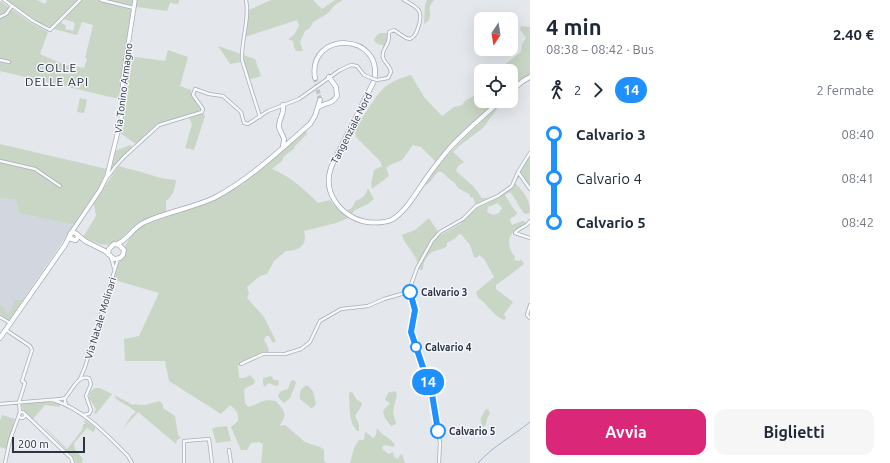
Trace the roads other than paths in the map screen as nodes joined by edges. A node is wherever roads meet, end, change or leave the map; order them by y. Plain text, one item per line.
1 (4, 0) edge
2 (80, 0) edge
3 (102, 0) edge
4 (136, 0) edge
5 (246, 0) edge
6 (404, 0) edge
7 (12, 6) junction
8 (134, 8) junction
9 (0, 17) edge
10 (0, 60) edge
11 (9, 62) dead end
12 (329, 77) junction
13 (530, 77) edge
14 (315, 78) tunnel mouth
15 (518, 85) edge
16 (324, 104) junction
17 (283, 105) junction
18 (318, 108) junction
19 (492, 108) edge
20 (260, 117) junction
21 (284, 137) junction
22 (293, 138) junction
23 (283, 146) junction
24 (530, 153) edge
25 (0, 161) edge
26 (518, 172) junction
27 (107, 176) junction
28 (60, 186) dead end
29 (530, 189) edge
30 (530, 221) edge
31 (78, 223) junction
32 (71, 234) junction
33 (76, 237) junction
34 (126, 238) junction
35 (530, 238) edge
36 (117, 244) junction
37 (65, 245) junction
38 (110, 246) junction
39 (98, 247) junction
40 (123, 248) junction
41 (108, 254) junction
42 (111, 258) junction
43 (118, 259) junction
44 (114, 269) junction
45 (410, 292) junction
46 (530, 305) edge
47 (0, 317) edge
48 (530, 318) edge
49 (10, 324) junction
50 (6, 330) junction
51 (0, 338) edge
52 (241, 364) dead end
53 (85, 367) junction
54 (87, 377) junction
55 (80, 379) junction
56 (65, 398) junction
57 (53, 400) junction
58 (19, 402) junction
59 (0, 404) edge
60 (66, 405) junction
61 (90, 413) junction
62 (22, 415) junction
63 (83, 415) junction
64 (93, 422) junction
65 (229, 450) dead end
66 (5, 463) edge
67 (73, 463) edge
68 (132, 463) edge
69 (183, 463) edge
70 (212, 463) edge
71 (231, 463) edge
72 (439, 463) edge

1 - 7 street
2 - 7 street
3 - 8 street
4 - 8 street, Via Tonino Armagno
5 - 20 street
6 - 12 street, bridge
7 - 9 street
8 - 27 street, Via Tonino Armagno
10 - 11 street
12 - 16 main road
12 - 17 street
13 - 15 main road
14 - 19 main road, Tangenziale Nord
16 - 18 main road
16 - 18 main road
17 - 20 street
17 - 21 main road
18 - 22 main road
20 - 27 street
21 - 22 main road
21 - 23 main road
22 - 23 main road
23 - 34 main road
24 - 26 street
25 - 28 street
26 - 29 street
26 - 45 street
27 - 31 street, Via Tonino Armagno
30 - 35 street
31 - 32 street, Via Tonino Armagno
31 - 33 street
32 - 33 main road
32 - 33 main road
32 - 37 main road
33 - 37 main road
33 - 39 main road
34 - 36 main road
34 - 40 main road
36 - 38 main road
36 - 40 main road
37 - 49 main road
38 - 39 main road
38 - 41 main road
39 - 41 main road
40 - 43 main road
41 - 42 main road
42 - 43 main road
42 - 44 street, Via Natale Molinari
43 - 44 street, Via Natale Molinari
44 - 53 street, Via Natale Molinari
45 - 52 street
45 - 72 street
46 - 48 street
47 - 49 street
49 - 50 main road
50 - 51 main road
50 - 58 street
53 - 54 street, Via Natale Molinari
53 - 55 street, Via Natale Molinari
54 - 55 street
54 - 61 street, Via Natale Molinari
55 - 56 street, Via Natale Molinari
56 - 57 street
56 - 60 street
57 - 58 street
57 - 60 street
58 - 59 street
58 - 62 street
60 - 63 street
61 - 63 street
61 - 64 street
62 - 66 street
62 - 67 street
63 - 64 street
64 - 68 street
65 - 71 street
69 - 70 street

